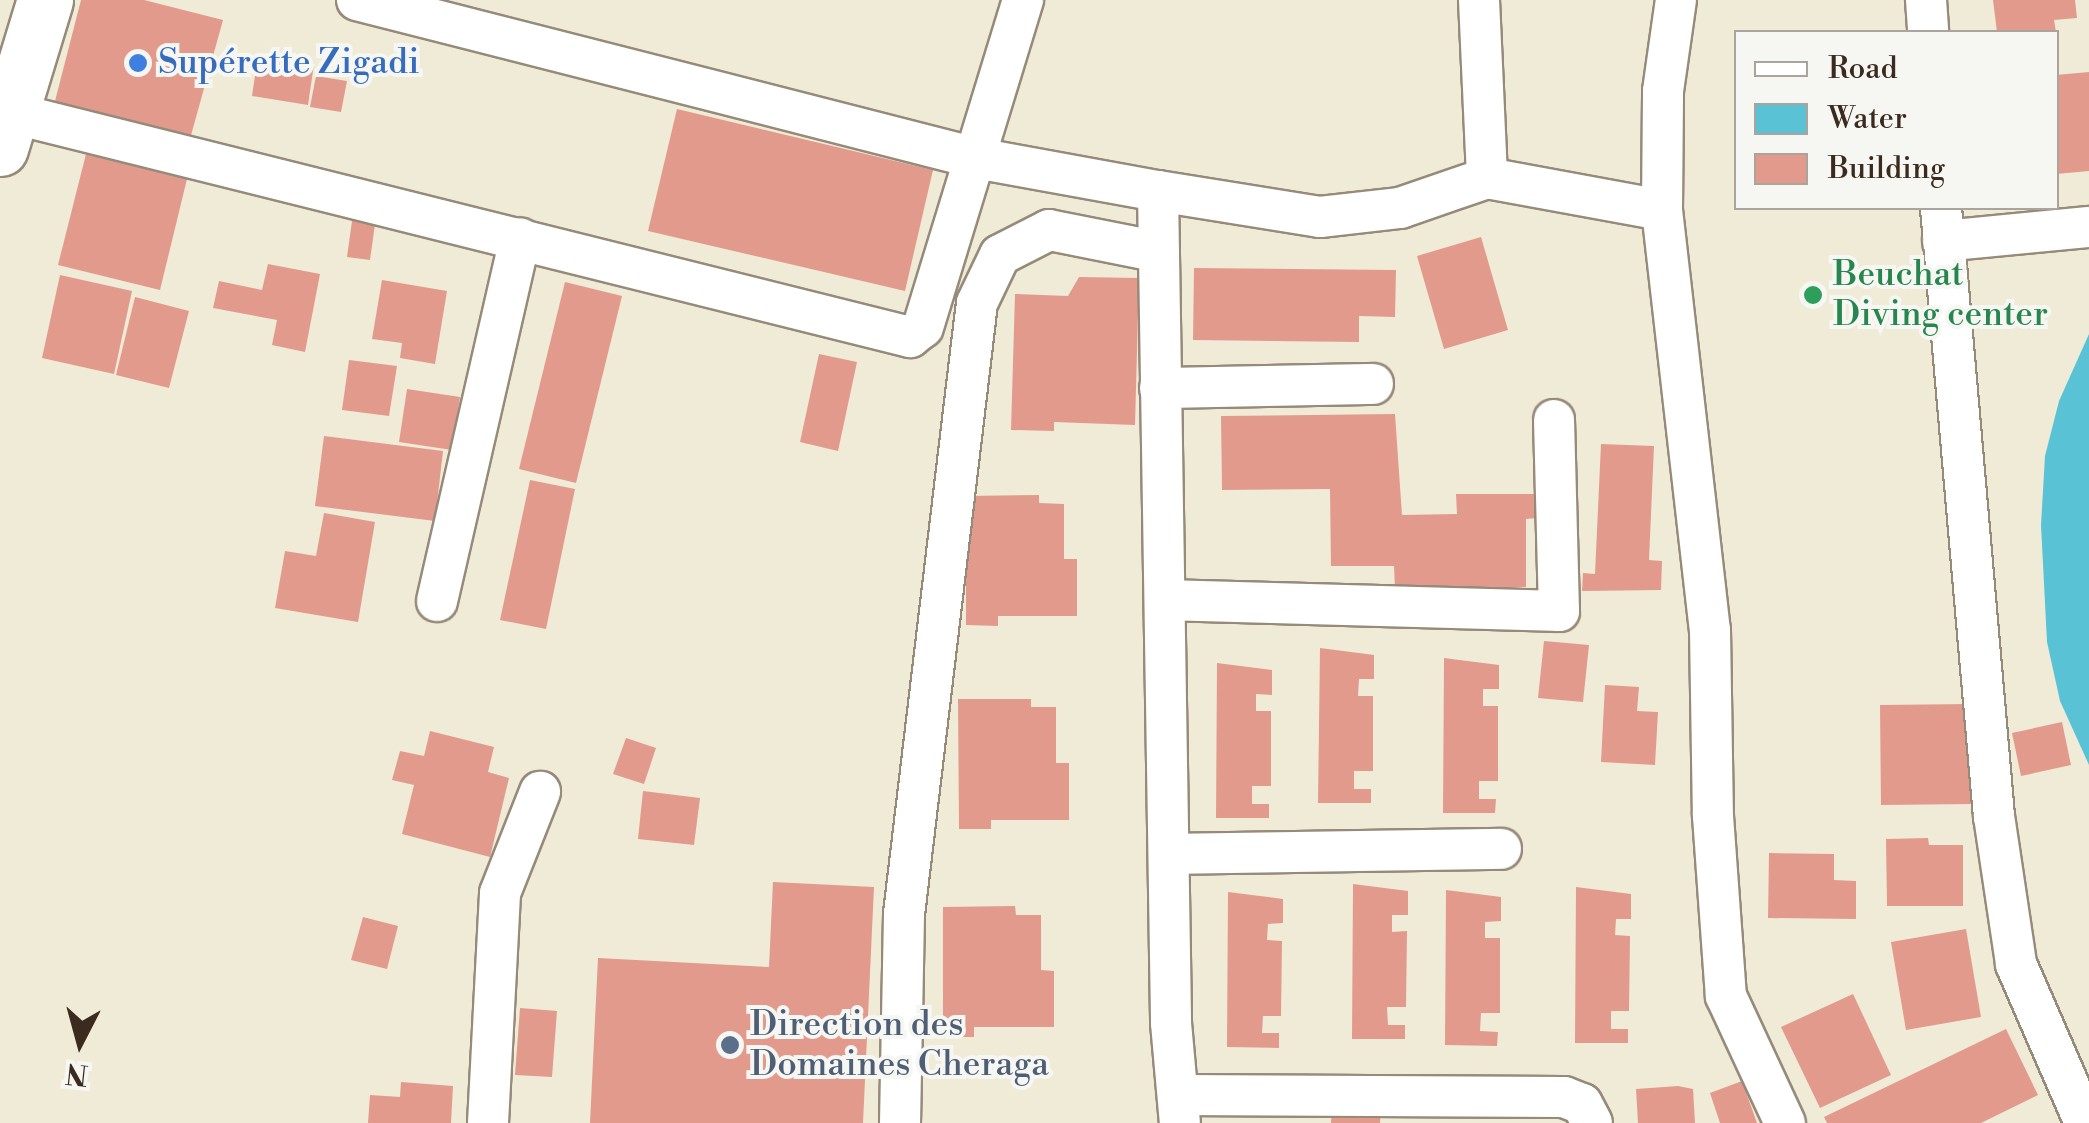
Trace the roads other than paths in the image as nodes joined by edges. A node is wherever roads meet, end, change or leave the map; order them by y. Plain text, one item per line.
1 (45, 0) edge
2 (357, 0) edge
3 (1023, 0) edge
4 (1479, 0) edge
5 (1676, 0) edge
6 (1926, 0) edge
7 (1928, 30) edge
8 (4, 130) edge
9 (976, 158) junction
10 (1487, 178) junction
11 (1158, 191) junction
12 (1662, 210) junction
13 (1942, 224) edge
14 (2089, 227) edge
15 (520, 238) junction
16 (1158, 252) junction
17 (1373, 384) dead end
18 (1160, 388) junction
19 (1554, 420) dead end
20 (1166, 600) junction
21 (436, 601) dead end
22 (540, 792) dead end
23 (1501, 849) dead end
24 (1169, 854) junction
25 (1179, 1109) edge
26 (488, 1123) edge
27 (900, 1123) edge
28 (1592, 1123) edge
29 (1785, 1123) edge
30 (2085, 1123) edge

1 - 8 main road
2 - 9 street
3 - 9 street
4 - 10 street
5 - 12 street
6 - 7 street
8 - 15 street
9 - 11 street
9 - 15 street
10 - 11 street
10 - 12 street
11 - 16 street
12 - 29 street
13 - 14 street
13 - 30 street
15 - 21 street
16 - 18 street
16 - 27 street
17 - 18 street
18 - 20 street
19 - 20 street
20 - 24 street
22 - 26 street
23 - 24 street
24 - 25 street
25 - 28 street

